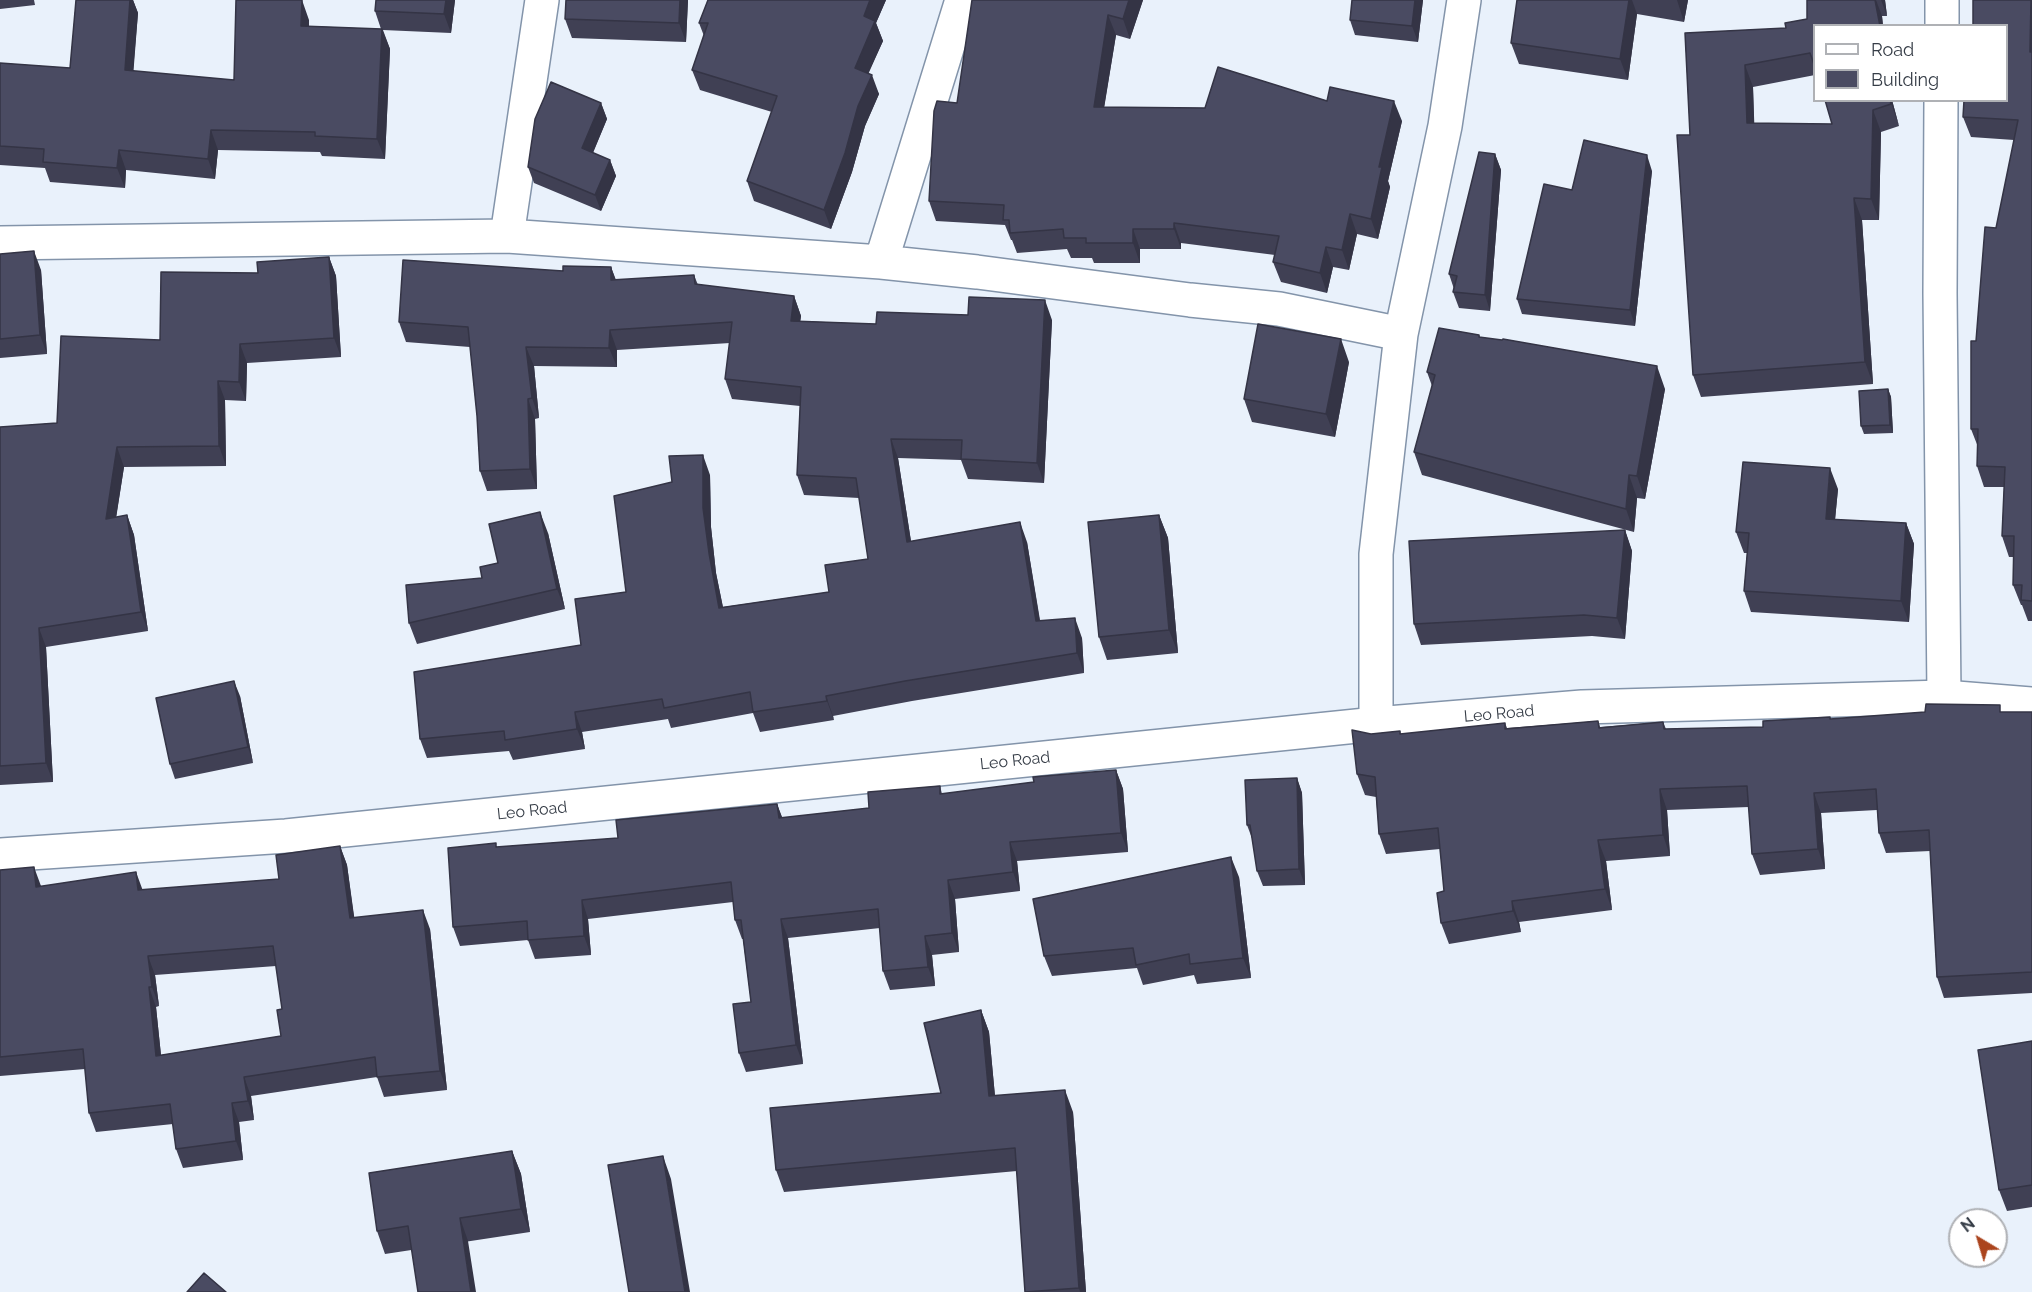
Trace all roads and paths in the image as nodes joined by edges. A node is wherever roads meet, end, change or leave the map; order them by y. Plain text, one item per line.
1 (542, 0) edge
2 (962, 0) edge
3 (1464, 0) edge
4 (1942, 0) edge
5 (1942, 24) edge
6 (1941, 102) edge
7 (507, 236) junction
8 (0, 243) edge
9 (881, 262) junction
10 (1401, 334) junction
11 (1944, 697) junction
12 (2032, 704) edge
13 (1376, 724) junction
14 (0, 855) edge

1 - 7 street
2 - 9 street
3 - 10 street
4 - 5 street
6 - 11 street
7 - 8 street
7 - 9 street
9 - 10 street
10 - 13 street
11 - 12 street, Leo Road
11 - 13 street, Leo Road
13 - 14 street, Leo Road

